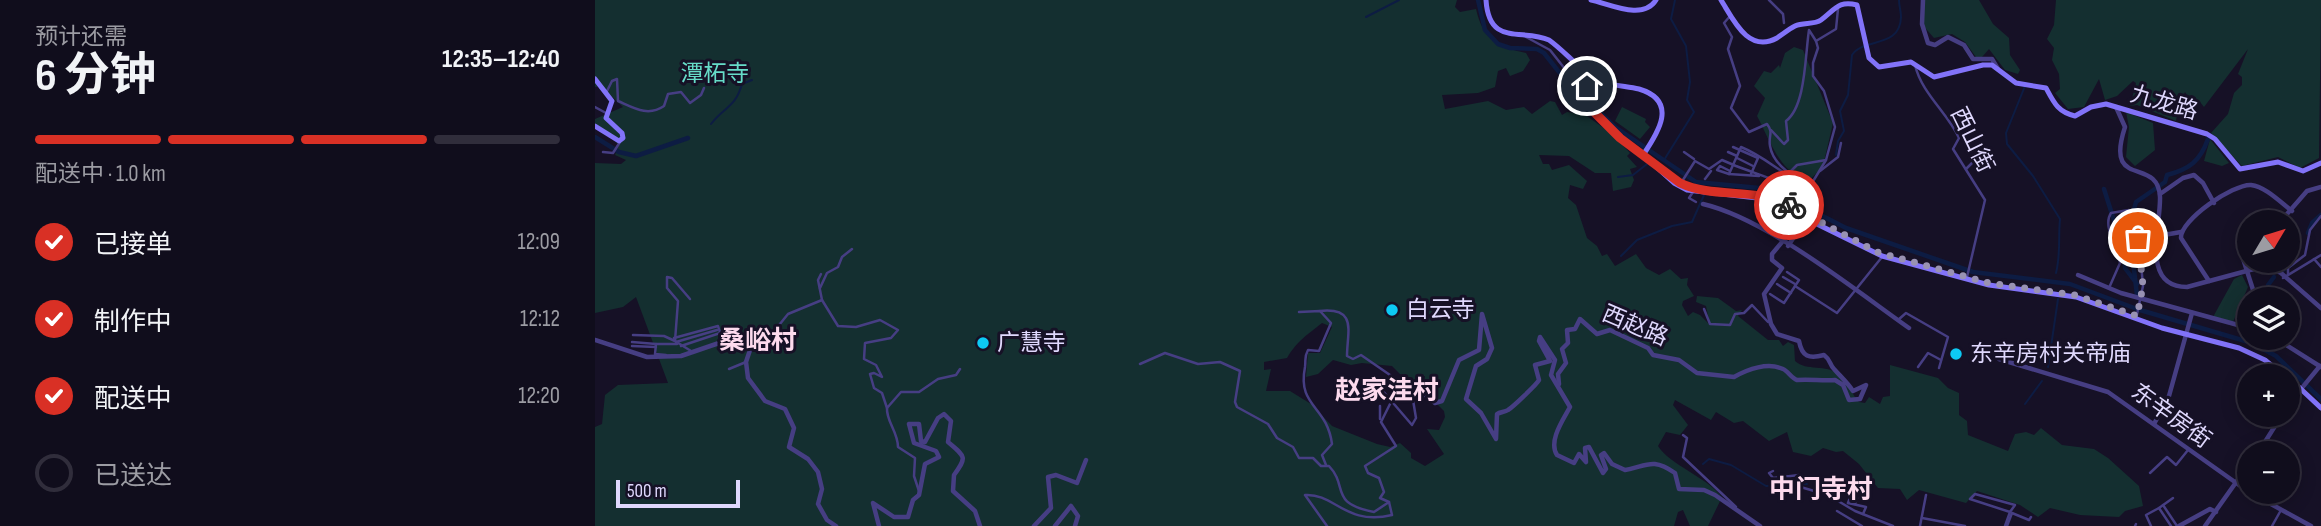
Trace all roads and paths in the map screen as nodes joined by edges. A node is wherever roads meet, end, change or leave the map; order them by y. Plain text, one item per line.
1 (1486, 0) edge
2 (1591, 0) edge
3 (1656, 0) edge
4 (1721, 0) edge
5 (1769, 0) edge
6 (1923, 0) edge
7 (1836, 5) junction
8 (1731, 15) junction
9 (1784, 23) dead end
10 (1524, 36) junction
11 (1816, 41) junction
12 (1915, 65) junction
13 (1998, 70) junction
14 (595, 79) edge
15 (704, 88) dead end
16 (606, 94) junction
17 (595, 107) edge
18 (2116, 107) junction
19 (607, 113) junction
20 (595, 126) edge
21 (1771, 130) junction
22 (618, 144) dead end
23 (1841, 144) dead end
24 (1734, 145) dead end
25 (1740, 148) junction
26 (1646, 151) junction
27 (603, 152) dead end
28 (1684, 152) dead end
29 (1728, 152) dead end
30 (1758, 156) junction
31 (1737, 157) junction
32 (1695, 158) junction
33 (1826, 160) junction
34 (1975, 160) dead end
35 (2321, 163) edge
36 (1733, 165) junction
37 (1754, 167) junction
38 (1775, 169) junction
39 (1966, 169) junction
40 (1711, 171) junction
41 (1820, 171) junction
42 (1789, 173) junction
43 (1751, 174) junction
44 (1770, 177) junction
45 (1705, 179) dead end
46 (1681, 183) junction
47 (1811, 184) junction
48 (2321, 188) edge
49 (1693, 190) junction
50 (2158, 190) junction
51 (1804, 193) dead end
52 (1766, 195) junction
53 (1809, 196) junction
54 (1696, 202) dead end
55 (2214, 203) junction
56 (1703, 204) dead end
57 (2291, 210) joint
58 (1803, 214) junction
59 (2321, 216) edge
60 (2181, 232) junction
61 (2158, 236) junction
62 (1782, 242) junction
63 (1789, 246) junction
64 (852, 249) dead end
65 (1883, 255) junction
66 (2321, 255) edge
67 (2314, 259) junction
68 (2321, 267) edge
69 (1787, 272) dead end
70 (2237, 272) edge
71 (2280, 273) edge
72 (821, 274) dead end
73 (2078, 275) dead end
74 (1967, 276) junction
75 (2285, 276) junction
76 (1783, 277) dead end
77 (2209, 281) junction
78 (1777, 284) dead end
79 (1796, 285) junction
80 (820, 288) junction
81 (2109, 288) junction
82 (1856, 291) junction
83 (1791, 293) junction
84 (1770, 294) dead end
85 (690, 299) dead end
86 (2142, 299) junction
87 (822, 300) junction
88 (1704, 309) dead end
89 (2321, 310) edge
90 (1320, 311) junction
91 (1299, 313) dead end
92 (2191, 316) junction
93 (2137, 318) junction
94 (1898, 320) junction
95 (1770, 324) junction
96 (2237, 326) edge
97 (1909, 328) dead end
98 (719, 331) junction
99 (2188, 332) junction
100 (633, 335) dead end
101 (595, 340) edge
102 (677, 342) junction
103 (723, 342) junction
104 (632, 344) dead end
105 (656, 345) junction
106 (752, 345) junction
107 (2295, 350) edge
108 (692, 351) junction
109 (669, 356) junction
110 (1999, 359) dead end
111 (1941, 361) junction
112 (745, 362) junction
113 (1140, 364) dead end
114 (2267, 364) edge
115 (2320, 365) edge
116 (1918, 367) dead end
117 (1939, 368) dead end
118 (729, 369) dead end
119 (960, 369) dead end
120 (1559, 385) junction
121 (2300, 386) edge
122 (2300, 388) edge
123 (1382, 390) dead end
124 (1423, 393) joint
125 (1413, 400) junction
126 (1391, 402) junction
127 (1380, 405) dead end
128 (887, 408) junction
129 (2321, 408) edge
130 (1381, 422) junction
131 (2154, 424) junction
132 (1683, 435) dead end
133 (2189, 450) junction
134 (1086, 460) dead end
135 (1326, 465) junction
136 (1773, 471) dead end
137 (2150, 473) dead end
138 (1799, 475) dead end
139 (1786, 476) junction
140 (1834, 480) dead end
141 (1821, 482) dead end
142 (2237, 485) junction
143 (1817, 491) junction
144 (919, 493) junction
145 (1828, 495) junction
146 (1927, 495) dead end
147 (2173, 498) dead end
148 (1389, 502) junction
149 (1847, 504) junction
150 (1855, 504) junction
151 (2270, 504) edge
152 (2163, 505) junction
153 (2159, 508) junction
154 (2281, 510) junction
155 (1837, 511) dead end
156 (1334, 512) dead end
157 (2010, 512) junction
158 (2216, 512) junction
159 (1742, 513) junction
160 (1863, 514) junction
161 (2031, 517) dead end
162 (1922, 518) junction
163 (1374, 524) dead end
164 (2303, 524) edge
165 (836, 526) edge
166 (879, 526) edge
167 (980, 526) edge
168 (1034, 526) edge
169 (1055, 526) edge
170 (1075, 526) edge
171 (1327, 526) edge
172 (1761, 526) edge
173 (1862, 526) edge
174 (1893, 526) edge
175 (1920, 526) edge
176 (1965, 526) edge
177 (2006, 526) edge
178 (2151, 526) edge
179 (2170, 526) edge
180 (2178, 526) edge
181 (2207, 526) edge
182 (2272, 526) edge
183 (2311, 526) edge

1 - 10 main road
2 - 3 main road
4 - 8 main road
5 - 9 street
6 - 13 street, 九龙路
7 - 8 main road
7 - 11 street
7 - 12 main road, 九龙路
8 - 21 street
10 - 26 street
10 - 26 main road
11 - 21 street
11 - 33 street
12 - 13 main road, 九龙路
12 - 39 street, 西山街
13 - 18 main road, 九龙路
14 - 16 main road
15 - 16 street
16 - 19 main road
17 - 19 street
18 - 35 main road, 九龙路
18 - 50 street
19 - 20 main road
21 - 42 street
22 - 27 street
23 - 41 street
24 - 25 street
25 - 30 street
25 - 31 street
26 - 46 main road
26 - 49 main road
28 - 32 street
29 - 31 street
30 - 37 street
30 - 38 street
31 - 36 street
31 - 37 street
32 - 40 street
32 - 46 street
33 - 41 street
33 - 42 street
34 - 39 street
36 - 40 street
36 - 43 street
36 - 43 street
37 - 43 street
38 - 44 street
38 - 44 street
39 - 74 street, 西山街
40 - 45 street
41 - 47 street
42 - 47 street
43 - 44 street
44 - 52 street
46 - 49 main road
47 - 53 street
48 - 57 street
49 - 52 main road
49 - 54 street
50 - 55 street
50 - 61 street
51 - 53 street
52 - 58 main road
53 - 58 street
55 - 57 street
55 - 60 street
56 - 62 street
58 - 63 street
58 - 65 main road
59 - 75 street
60 - 61 street
60 - 77 street
61 - 77 street
62 - 63 street
62 - 95 street
63 - 82 street
64 - 80 street
65 - 74 main road
65 - 82 street
66 - 67 street
67 - 68 street
67 - 75 street
69 - 79 street
70 - 77 street
71 - 75 street
72 - 80 street
73 - 81 street
74 - 93 main road
75 - 89 street
76 - 79 street
78 - 83 street
79 - 82 street
79 - 83 street
80 - 87 street
81 - 86 street
81 - 86 street
82 - 94 street
83 - 84 street
85 - 102 street
86 - 92 street
86 - 93 street
87 - 106 street
87 - 128 street
88 - 95 street
90 - 91 street
90 - 125 street
90 - 135 street
92 - 96 street
92 - 99 street
93 - 99 main road
94 - 97 street
94 - 111 street
95 - 120 street, 西赵路
98 - 102 street
98 - 102 street
98 - 103 street
99 - 114 main road
99 - 131 street
100 - 102 street
101 - 109 street
102 - 105 street
102 - 108 street
103 - 106 street
103 - 108 street
104 - 105 street
105 - 109 street
106 - 112 street
107 - 115 street
108 - 109 street
110 - 131 street, 东辛房街
111 - 116 street
111 - 117 street
112 - 118 street
112 - 165 street
113 - 135 street
115 - 121 street
119 - 128 street
120 - 124 street
120 - 159 street
122 - 129 main road
123 - 126 street
124 - 125 street
125 - 126 street
126 - 130 street
127 - 130 street
128 - 144 street
130 - 148 street
131 - 133 street, 东辛房街
132 - 159 street
133 - 137 street
133 - 142 street, 东辛房街
134 - 168 street
135 - 148 street
136 - 139 street
138 - 139 street
139 - 143 street
140 - 145 street
141 - 143 street
142 - 158 street
142 - 181 street
143 - 145 street
144 - 166 street
144 - 167 street
145 - 149 street
146 - 162 street
147 - 152 street
148 - 163 street
149 - 150 street
149 - 150 street
149 - 160 street
150 - 160 street
151 - 154 street, 东辛房街
152 - 153 street
152 - 180 street
153 - 178 street
153 - 179 street
154 - 164 street, 东辛房街
154 - 182 street
155 - 173 street
156 - 171 street
157 - 157 street
157 - 177 street
158 - 180 street
158 - 181 street
159 - 172 street
160 - 174 street
161 - 177 street
162 - 175 street
162 - 176 street
164 - 183 street, 东辛房街
169 - 170 street

